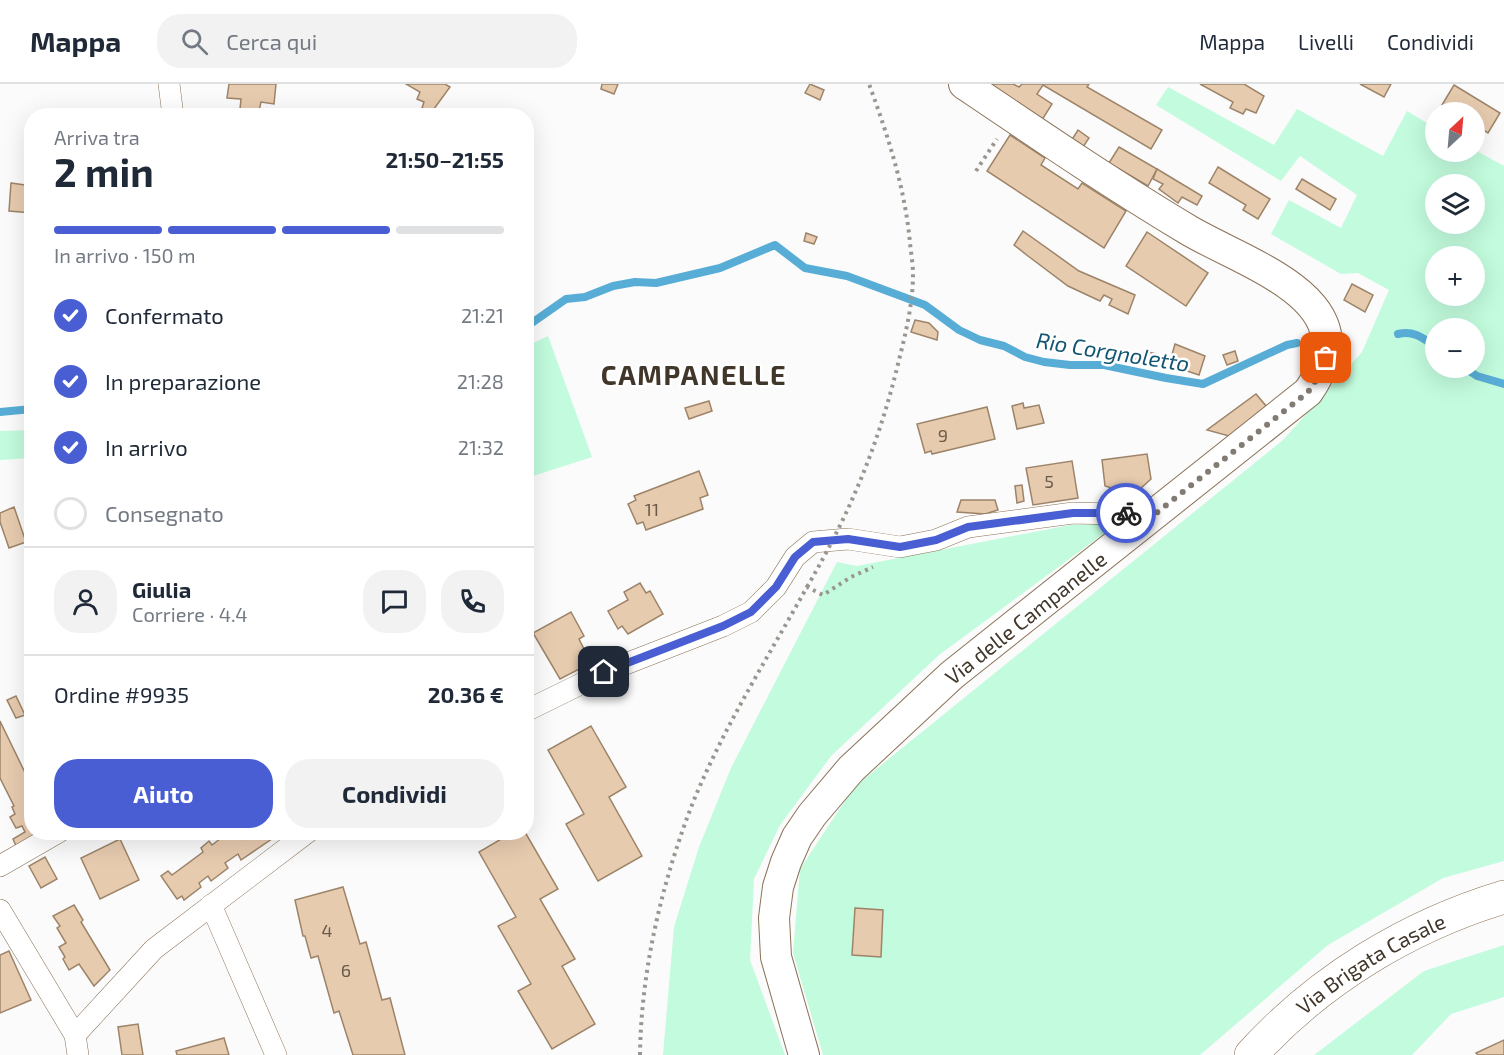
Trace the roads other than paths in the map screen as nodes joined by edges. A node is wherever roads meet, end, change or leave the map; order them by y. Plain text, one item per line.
1 (170, 84) edge
2 (964, 84) edge
3 (172, 108) edge
4 (1154, 515) junction
5 (534, 707) edge
6 (45, 840) edge
7 (297, 840) edge
8 (0, 866) edge
9 (1504, 897) edge
10 (210, 905) junction
11 (0, 910) edge
12 (77, 1045) edge
13 (276, 1055) edge
14 (804, 1055) edge
15 (1251, 1055) edge

1 - 3 street
2 - 4 street, Via delle Campanelle
4 - 5 street
4 - 14 street, Via delle Campanelle
6 - 8 street
7 - 10 street
9 - 15 main road, Via Brigata Casale
10 - 12 street
10 - 13 street
11 - 12 street

